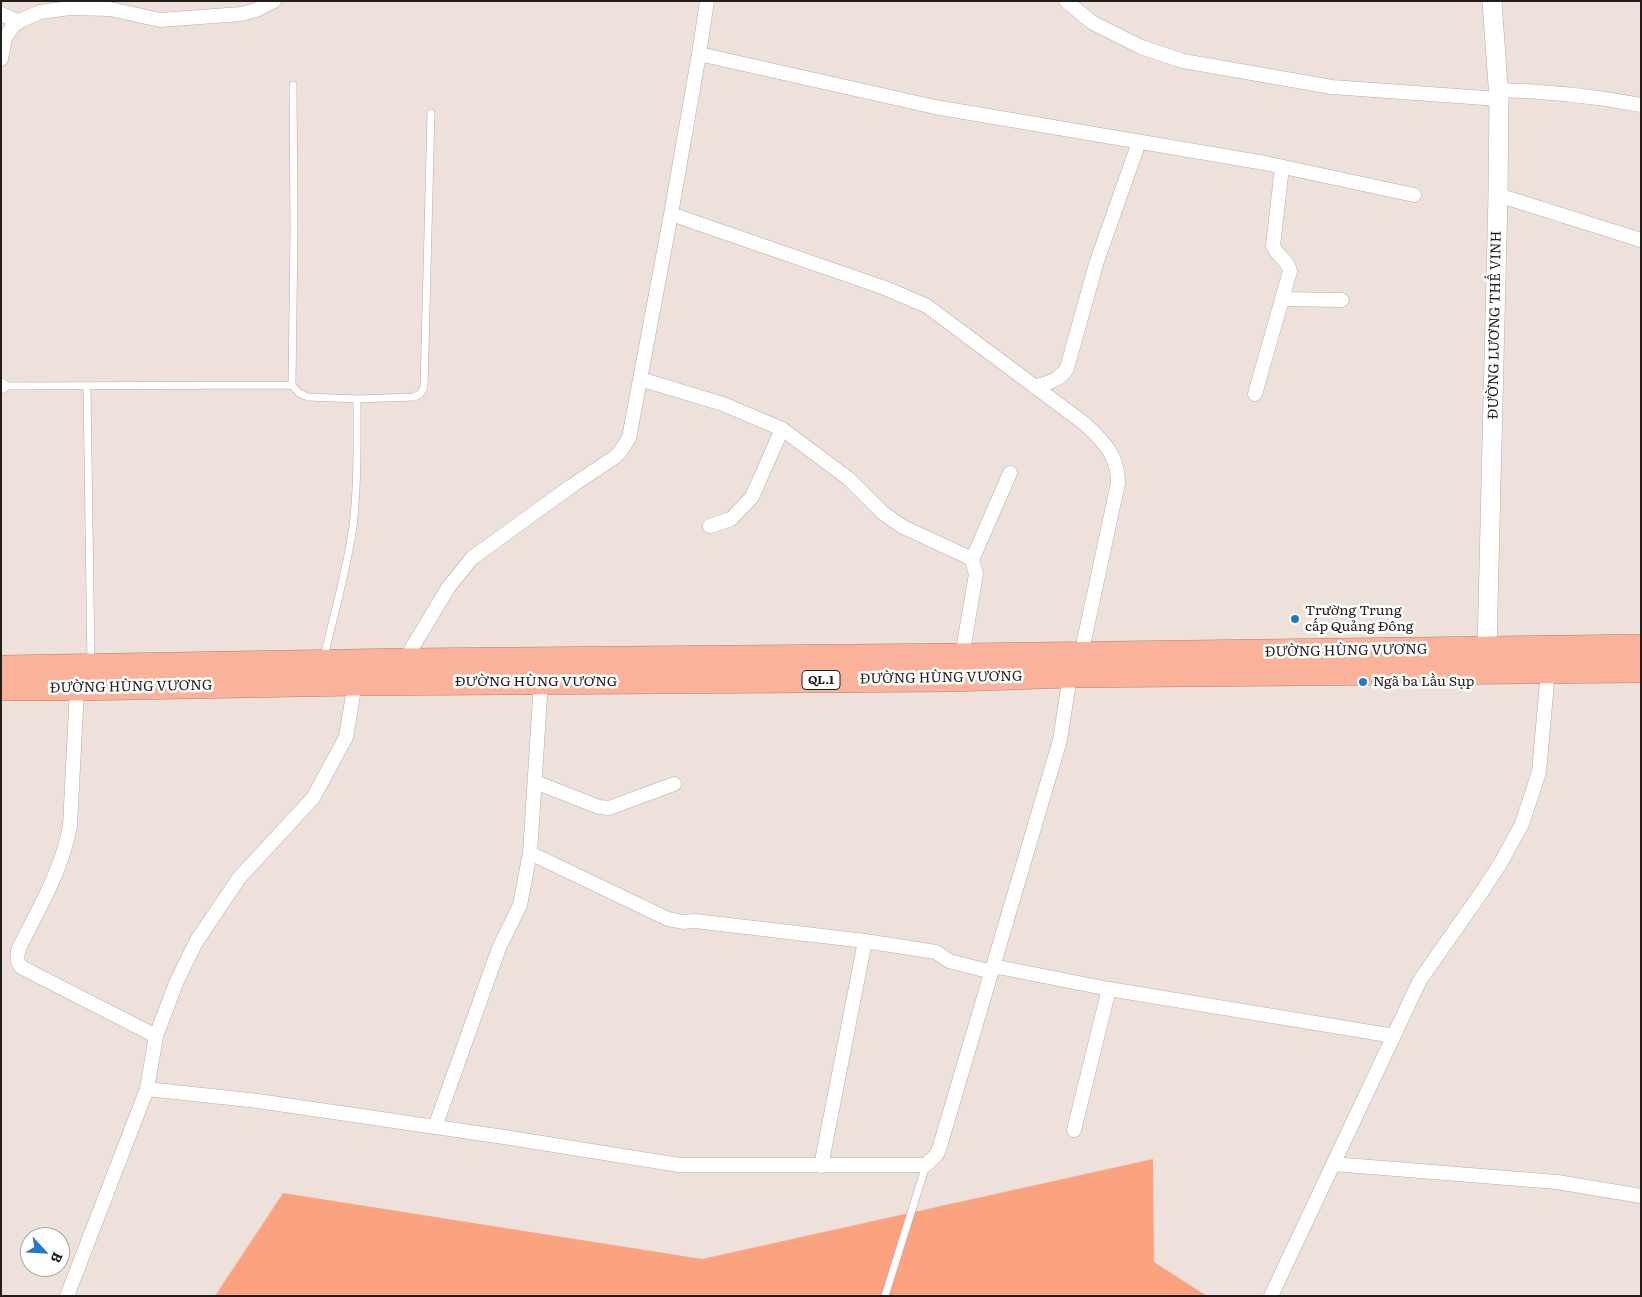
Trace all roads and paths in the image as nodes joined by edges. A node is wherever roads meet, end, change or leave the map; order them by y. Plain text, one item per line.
1 (274, 1) edge
2 (707, 1) edge
3 (1066, 1) edge
4 (1492, 1) edge
5 (1, 14) edge
6 (19, 22) junction
7 (699, 54) junction
8 (1, 59) edge
9 (293, 85) dead end
10 (1498, 94) junction
11 (1641, 105) edge
12 (431, 113) dead end
13 (1139, 142) junction
14 (1282, 167) junction
15 (1414, 195) dead end
16 (1498, 195) junction
17 (671, 214) junction
18 (1641, 240) edge
19 (1282, 299) junction
20 (1342, 300) dead end
21 (640, 379) junction
22 (292, 385) junction
23 (2, 386) edge
24 (87, 386) junction
25 (1035, 387) junction
26 (1255, 394) dead end
27 (357, 399) junction
28 (782, 429) junction
29 (1010, 473) dead end
30 (710, 526) dead end
31 (972, 560) junction
32 (1641, 647) edge
33 (1487, 649) junction
34 (962, 656) junction
35 (404, 661) junction
36 (323, 662) junction
37 (1076, 665) junction
38 (91, 666) junction
39 (1, 668) edge
40 (1641, 670) edge
41 (1548, 671) junction
42 (541, 682) junction
43 (355, 683) junction
44 (1, 688) edge
45 (77, 688) junction
46 (535, 782) junction
47 (674, 784) dead end
48 (530, 853) junction
49 (865, 941) junction
50 (992, 969) junction
51 (1109, 989) junction
52 (156, 1036) junction
53 (1394, 1036) junction
54 (147, 1089) junction
55 (435, 1127) junction
56 (1074, 1130) dead end
57 (1333, 1164) junction
58 (926, 1165) junction
59 (821, 1166) junction
60 (1641, 1196) edge
61 (67, 1296) edge
62 (885, 1296) edge
63 (1271, 1296) edge

1 - 6 street
2 - 7 street
3 - 10 street
4 - 10 street, ĐƯỜNG LƯƠNG THẾ VINH
5 - 6 street
6 - 8 street
7 - 13 street
7 - 17 street
9 - 22 lane
10 - 11 street
10 - 16 street, ĐƯỜNG LƯƠNG THẾ VINH
12 - 27 lane
13 - 14 street
13 - 25 street
14 - 15 street
14 - 19 street
16 - 18 street
16 - 33 street, ĐƯỜNG LƯƠNG THẾ VINH
17 - 21 street
17 - 25 street
19 - 20 street
19 - 26 street
21 - 28 street
21 - 35 street
22 - 24 lane
22 - 27 lane
23 - 24 lane
24 - 38 lane
25 - 37 street
27 - 36 lane
28 - 30 street
28 - 31 street
29 - 31 street
31 - 34 street
32 - 33 highway, ĐƯỜNG HÙNG VƯƠNG / QL.1
33 - 37 highway, ĐƯỜNG HÙNG VƯƠNG / QL.1
34 - 35 highway, ĐƯỜNG HÙNG VƯƠNG / QL.1
34 - 37 highway, ĐƯỜNG HÙNG VƯƠNG / QL.1
35 - 36 highway, ĐƯỜNG HÙNG VƯƠNG / QL.1
36 - 38 highway, ĐƯỜNG HÙNG VƯƠNG / QL.1
37 - 41 highway, ĐƯỜNG HÙNG VƯƠNG / QL.1
37 - 42 highway, ĐƯỜNG HÙNG VƯƠNG / QL.1
37 - 50 street
38 - 39 highway, ĐƯỜNG HÙNG VƯƠNG / QL.1
40 - 41 highway, ĐƯỜNG HÙNG VƯƠNG / QL.1
41 - 53 street
42 - 43 highway, ĐƯỜNG HÙNG VƯƠNG / QL.1
42 - 46 street
43 - 45 highway, ĐƯỜNG HÙNG VƯƠNG / QL.1
43 - 52 street
44 - 45 highway, ĐƯỜNG HÙNG VƯƠNG / QL.1
45 - 52 street
46 - 47 street
46 - 48 street
48 - 49 street
48 - 55 street
49 - 50 street
49 - 59 street
50 - 51 street
50 - 58 street
51 - 53 street
51 - 56 street
52 - 54 street
53 - 57 street
54 - 55 street
54 - 61 street
55 - 59 street
57 - 60 street
57 - 63 street
58 - 59 street
58 - 62 lane

